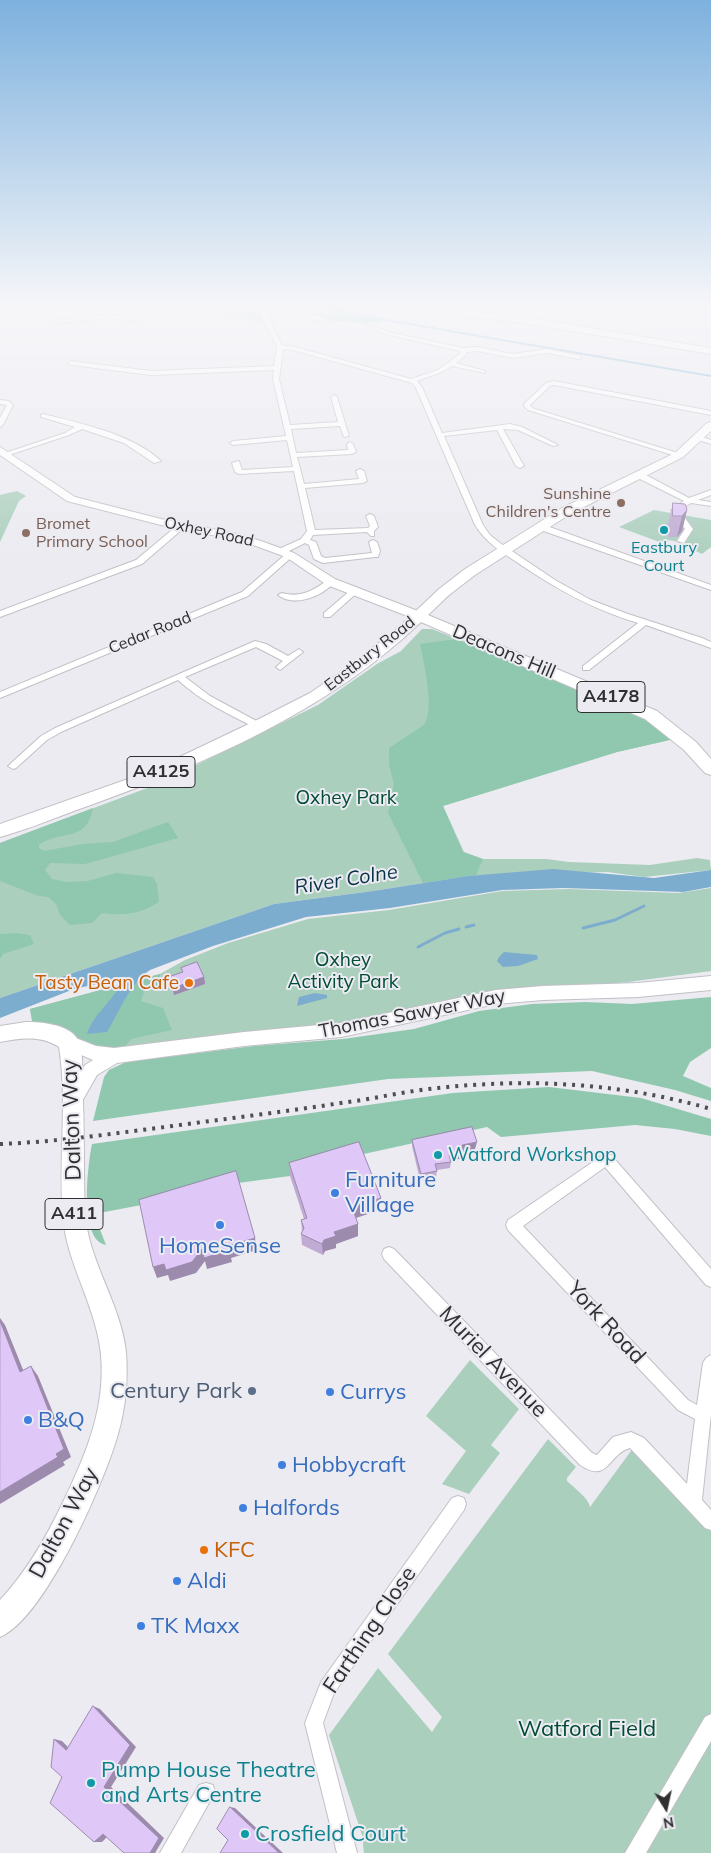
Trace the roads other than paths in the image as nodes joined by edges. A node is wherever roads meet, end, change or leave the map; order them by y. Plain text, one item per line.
1 (279, 392) edge
2 (421, 392) edge
3 (539, 392) edge
4 (602, 392) edge
5 (334, 397) dead end
6 (0, 402) edge
7 (711, 414) edge
8 (43, 416) dead end
9 (342, 424) junction
10 (0, 425) edge
11 (711, 425) edge
12 (81, 426) junction
13 (286, 427) junction
14 (498, 428) junction
15 (233, 433) dead end
16 (439, 434) junction
17 (346, 436) dead end
18 (289, 438) junction
19 (698, 438) junction
20 (711, 442) edge
21 (350, 444) dead end
22 (555, 445) dead end
23 (4, 452) edge
24 (293, 455) junction
25 (679, 455) junction
26 (157, 461) dead end
27 (236, 463) dead end
28 (520, 466) dead end
29 (296, 468) junction
30 (360, 471) dead end
31 (641, 476) junction
32 (301, 486) junction
33 (711, 492) edge
34 (688, 500) junction
35 (711, 504) edge
36 (370, 516) dead end
37 (182, 526) junction
38 (541, 527) junction
39 (372, 536) junction
40 (308, 537) junction
41 (681, 541) dead end
42 (504, 551) junction
43 (286, 553) junction
44 (330, 582) junction
45 (711, 588) edge
46 (355, 591) junction
47 (282, 595) dead end
48 (0, 614) edge
49 (327, 615) dead end
50 (419, 616) junction
51 (644, 623) junction
52 (711, 645) edge
53 (299, 652) dead end
54 (288, 660) junction
55 (280, 667) dead end
56 (586, 668) dead end
57 (180, 676) junction
58 (0, 695) edge
59 (259, 726) junction
60 (13, 766) dead end
61 (710, 766) edge
62 (0, 832) edge
63 (711, 983) edge
64 (0, 1034) edge
65 (68, 1042) junction
66 (114, 1056) junction
67 (74, 1097) junction
68 (389, 1254) dead end
69 (711, 1280) edge
70 (711, 1363) edge
71 (703, 1415) junction
72 (693, 1503) junction
73 (458, 1504) dead end
74 (711, 1522) edge
75 (0, 1622) edge
76 (711, 1723) edge
77 (206, 1792) dead end
78 (170, 1853) edge
79 (348, 1853) edge
80 (635, 1853) edge

1 - 13 street
2 - 16 street
3 - 25 street
4 - 7 street
5 - 9 street
6 - 10 street
8 - 12 street
9 - 13 street
9 - 17 street
11 - 19 main road, Eastbury Road / A4125
12 - 23 street
12 - 26 street
13 - 18 street
14 - 16 street
14 - 22 street
14 - 28 street
15 - 18 street
16 - 42 street
18 - 24 street
19 - 20 street
19 - 25 main road, Eastbury Road / A4125
21 - 24 street
23 - 37 street, Oxhey Road
24 - 29 street
25 - 31 main road, Eastbury Road / A4125
27 - 29 street
29 - 32 street
30 - 32 street
31 - 34 street
31 - 38 main road, Eastbury Road / A4125
32 - 40 street
33 - 34 street
34 - 35 street
34 - 41 street
36 - 39 street
37 - 43 street, Oxhey Road
37 - 48 street
38 - 42 main road, Eastbury Road / A4125
38 - 45 street
39 - 40 street
39 - 40 street
40 - 43 street, Cedar Road
42 - 50 main road, Eastbury Road / A4125
42 - 51 street
43 - 44 street, Oxhey Road
43 - 58 street, Cedar Road
44 - 46 street, Oxhey Road
44 - 47 street
46 - 49 street
46 - 50 street, Oxhey Road
50 - 59 main road, Eastbury Road / A4125
50 - 61 main road, Deacons Hill / A4178
51 - 52 street
51 - 56 street
53 - 54 street
54 - 55 street
54 - 57 street
57 - 59 street
57 - 60 street
59 - 62 main road, Eastbury Road / A4125
63 - 66 street, Thomas Sawyer Way
64 - 65 main road, Dalton Way
65 - 66 street, Thomas Sawyer Way
65 - 67 main road, Dalton Way / A411
66 - 67 street, Thomas Sawyer Way
67 - 75 main road, Dalton Way / A411
68 - 72 street, Muriel Avenue
69 - 71 street, York Road
70 - 71 street
71 - 72 street
72 - 74 street
73 - 79 street, Farthing Close
76 - 80 street
77 - 78 street

